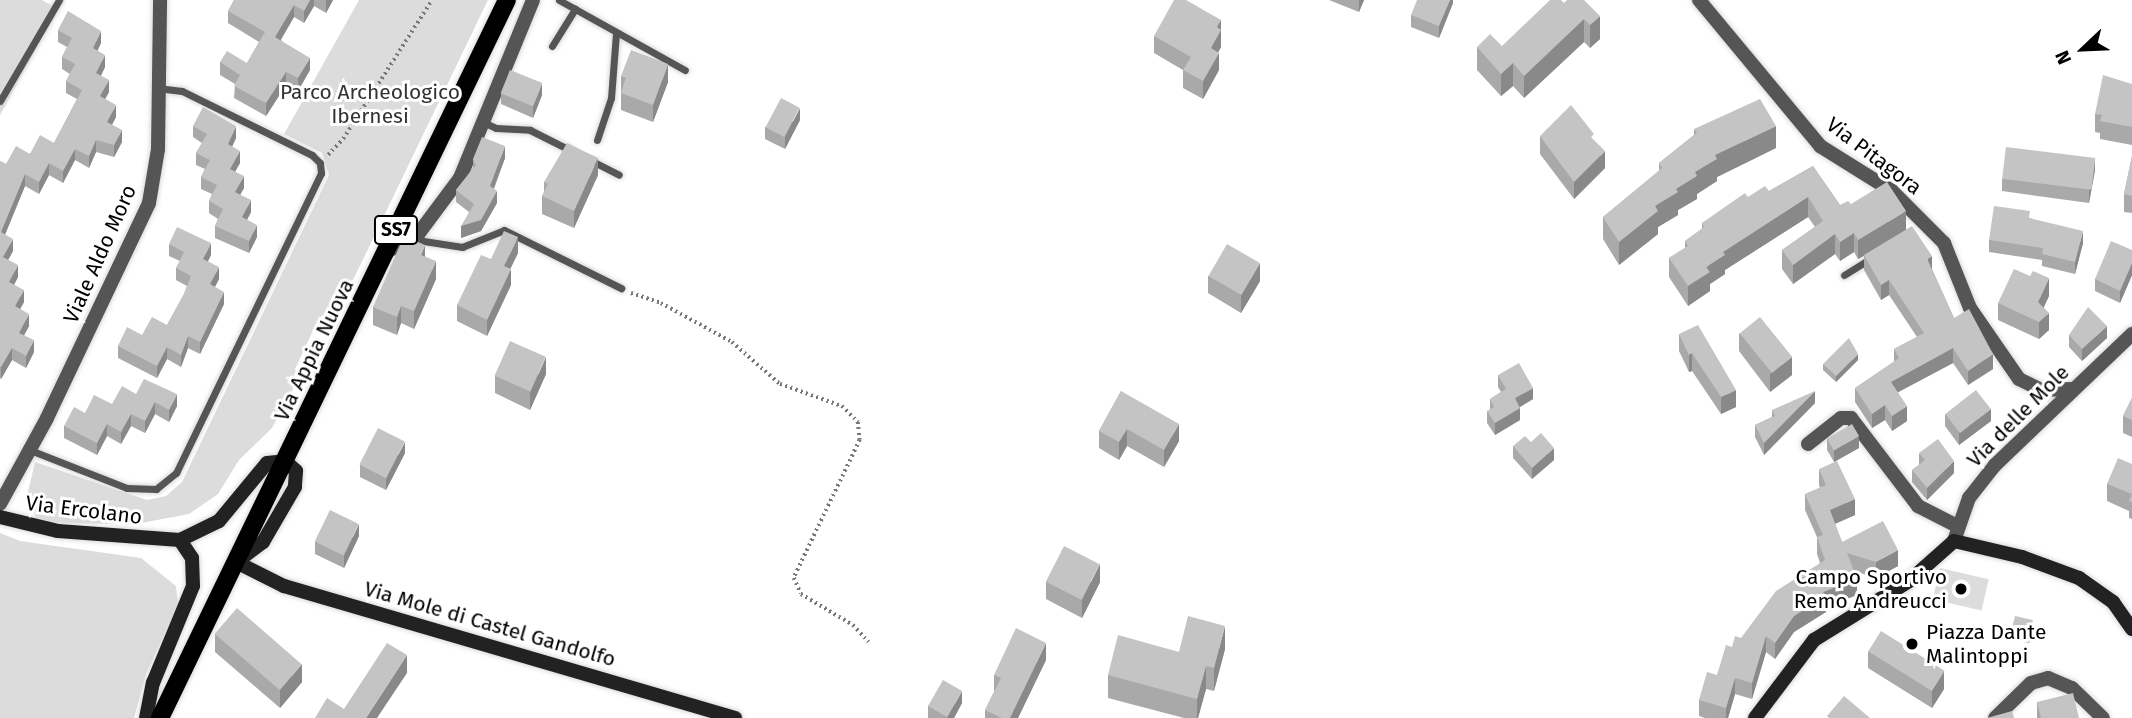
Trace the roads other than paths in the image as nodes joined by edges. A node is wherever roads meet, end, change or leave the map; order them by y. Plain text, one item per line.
1 (59, 0) edge
2 (160, 0) edge
3 (507, 0) edge
4 (533, 0) edge
5 (559, 0) edge
6 (1699, 0) edge
7 (575, 9) junction
8 (616, 33) junction
9 (551, 46) dead end
10 (685, 70) dead end
11 (159, 88) junction
12 (0, 101) edge
13 (483, 122) junction
14 (597, 141) dead end
15 (619, 175) dead end
16 (414, 237) junction
17 (385, 253) junction
18 (1879, 254) edge
19 (1844, 275) dead end
20 (621, 288) road end
21 (2132, 334) edge
22 (2073, 389) junction
23 (1808, 444) dead end
24 (30, 450) junction
25 (285, 461) junction
26 (0, 504) edge
27 (0, 517) edge
28 (1957, 526) junction
29 (180, 540) junction
30 (1954, 541) junction
31 (236, 562) junction
32 (2132, 629) edge
33 (146, 718) edge
34 (160, 718) edge
35 (735, 718) edge
36 (1755, 718) edge
37 (1995, 718) edge
38 (2104, 718) edge

1 - 12 lane
2 - 11 street, Viale Aldo Moro
3 - 17 main road, Via Appia Nuova / SS7
4 - 13 street
5 - 7 lane
6 - 22 street, Via Pitagora
7 - 8 lane
7 - 9 lane
8 - 10 lane
8 - 14 lane
11 - 24 street, Viale Aldo Moro
11 - 24 lane
13 - 15 lane
13 - 16 street
16 - 17 street
16 - 20 lane
17 - 25 main road, Via Appia Nuova / SS7
18 - 19 lane
21 - 22 street, Via delle Mole
22 - 28 street, Via delle Mole
23 - 28 street
24 - 26 street, Viale Aldo Moro
25 - 29 street
25 - 31 main road, Via Appia Nuova / SS7
27 - 29 street, Via Ercolano
28 - 30 street, Via delle Mole
29 - 33 street
30 - 32 street
30 - 36 street
31 - 34 main road, Via Appia Nuova / SS7
31 - 35 street, Via Mole di Castel Gandolfo
37 - 38 street

